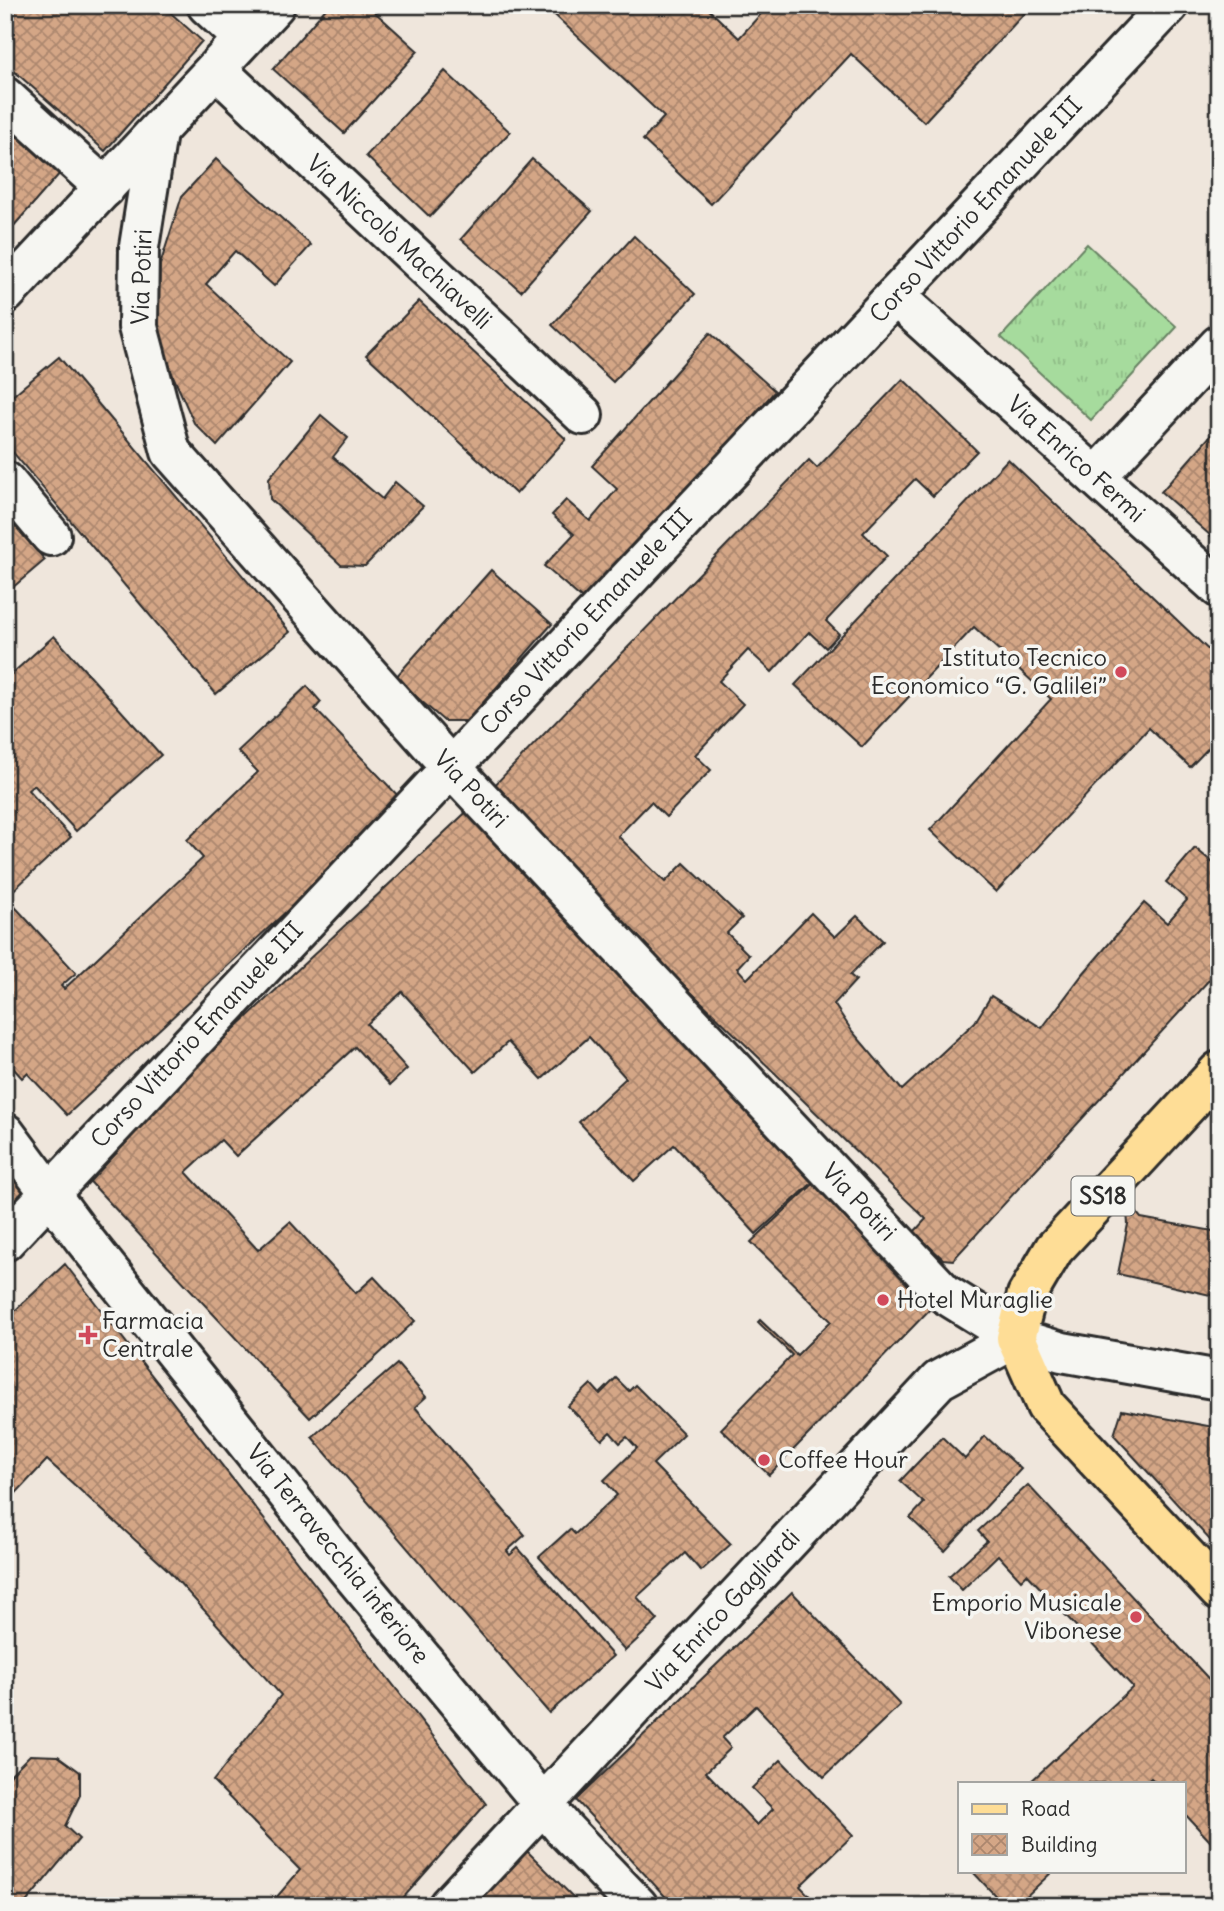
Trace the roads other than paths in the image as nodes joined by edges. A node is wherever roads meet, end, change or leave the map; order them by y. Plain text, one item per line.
1 (207, 5) edge
2 (275, 5) edge
3 (1169, 5) edge
4 (243, 38) junction
5 (216, 69) junction
6 (5, 97) edge
7 (157, 133) junction
8 (105, 188) junction
9 (5, 294) edge
10 (895, 296) junction
11 (1219, 345) edge
12 (583, 415) dead end
13 (1096, 477) junction
14 (6, 485) edge
15 (51, 536) dead end
16 (1219, 588) edge
17 (450, 766) junction
18 (1219, 1071) edge
19 (5, 1133) edge
20 (50, 1192) junction
21 (5, 1241) edge
22 (1016, 1338) junction
23 (1219, 1380) edge
24 (1219, 1591) edge
25 (543, 1804) junction
26 (448, 1906) edge
27 (638, 1906) edge

1 - 4 street
2 - 4 street
3 - 10 street, Corso Vittorio Emanuele III
4 - 5 street
5 - 7 street
5 - 12 street, Via Niccolò Machiavelli
6 - 8 street
7 - 8 street
7 - 17 street, Via Potiri
8 - 9 street
10 - 13 street, Via Enrico Fermi
10 - 17 street, Corso Vittorio Emanuele III
11 - 13 street
13 - 16 street, Via Enrico Fermi
14 - 15 street
17 - 20 street, Corso Vittorio Emanuele III
17 - 22 street, Via Potiri
18 - 22 main road, SS18
19 - 20 street, Via Terravecchia inferiore
20 - 21 street, Corso Vittorio Emanuele III
20 - 25 street, Via Terravecchia inferiore
22 - 23 street, Via Potiri
22 - 24 main road
22 - 25 street, Via Enrico Gagliardi
25 - 26 street, Via Enrico Gagliardi
25 - 27 street, Via Terravecchia inferiore

